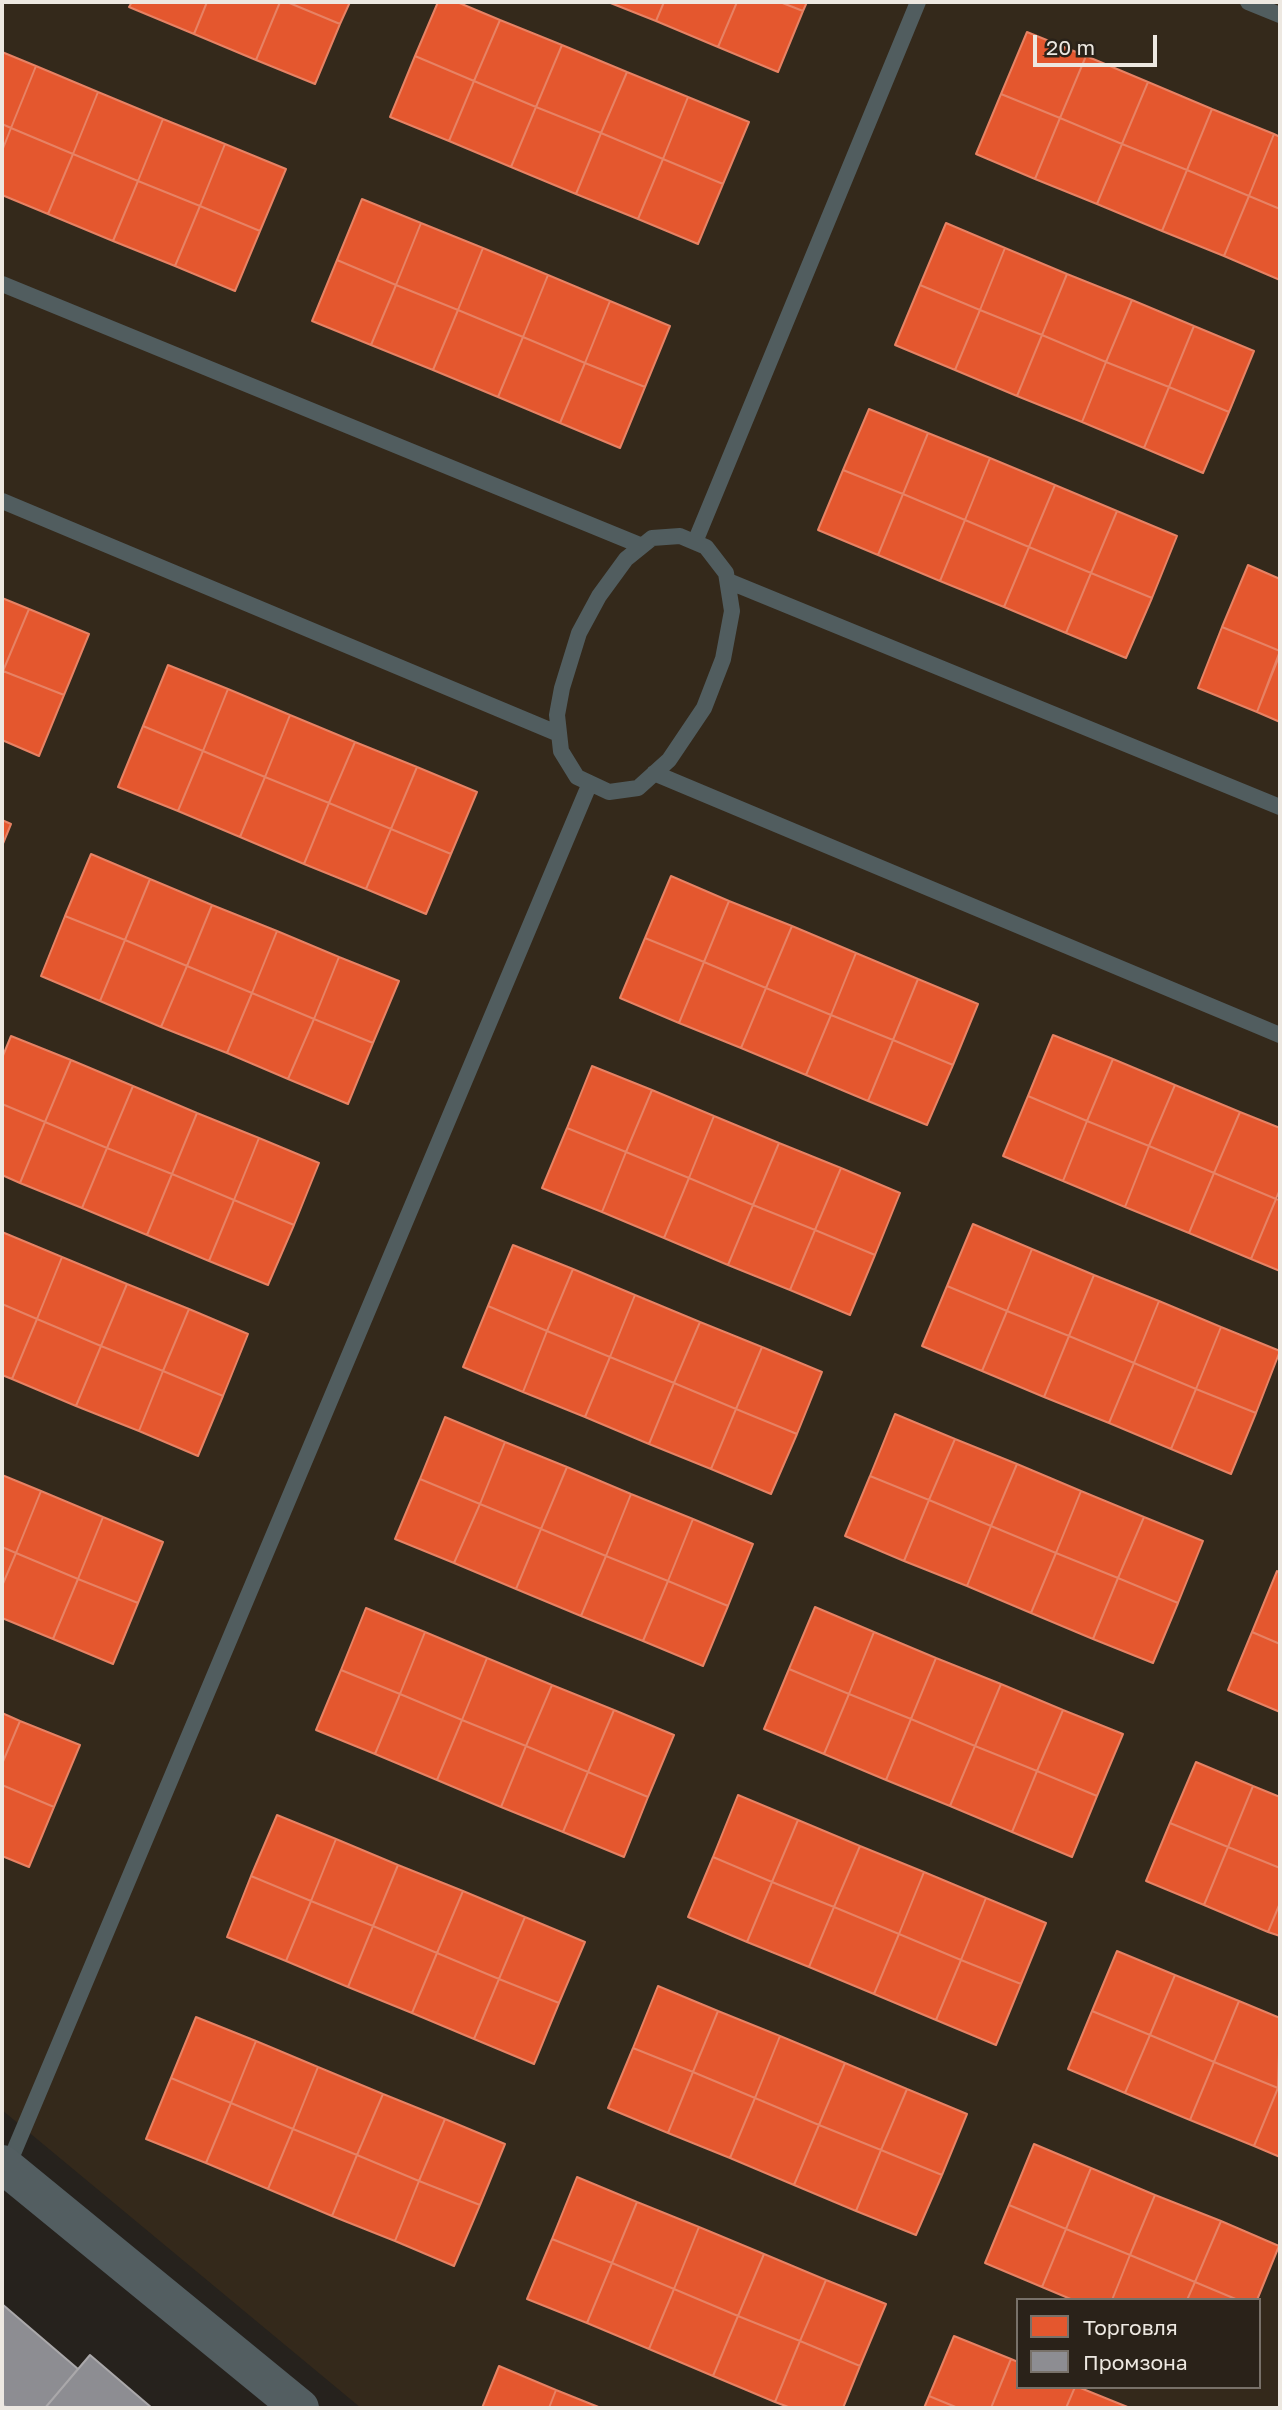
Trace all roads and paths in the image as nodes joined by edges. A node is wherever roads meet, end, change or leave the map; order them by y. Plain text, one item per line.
1 (918, 2) edge
2 (1248, 2) edge
3 (1280, 15) edge
4 (2, 284) edge
5 (2, 501) edge
6 (695, 542) junction
7 (642, 546) junction
8 (728, 581) junction
9 (559, 734) junction
10 (654, 773) junction
11 (590, 783) junction
12 (1280, 807) edge
13 (1280, 1035) edge
14 (4, 2166) edge
15 (300, 2408) edge

1 - 6 lane
2 - 3 lane
4 - 7 lane
5 - 9 lane
6 - 7 lane
6 - 8 lane
7 - 9 lane
8 - 10 lane
8 - 12 lane
9 - 11 lane
10 - 11 lane
10 - 13 lane
11 - 14 lane
14 - 15 street

